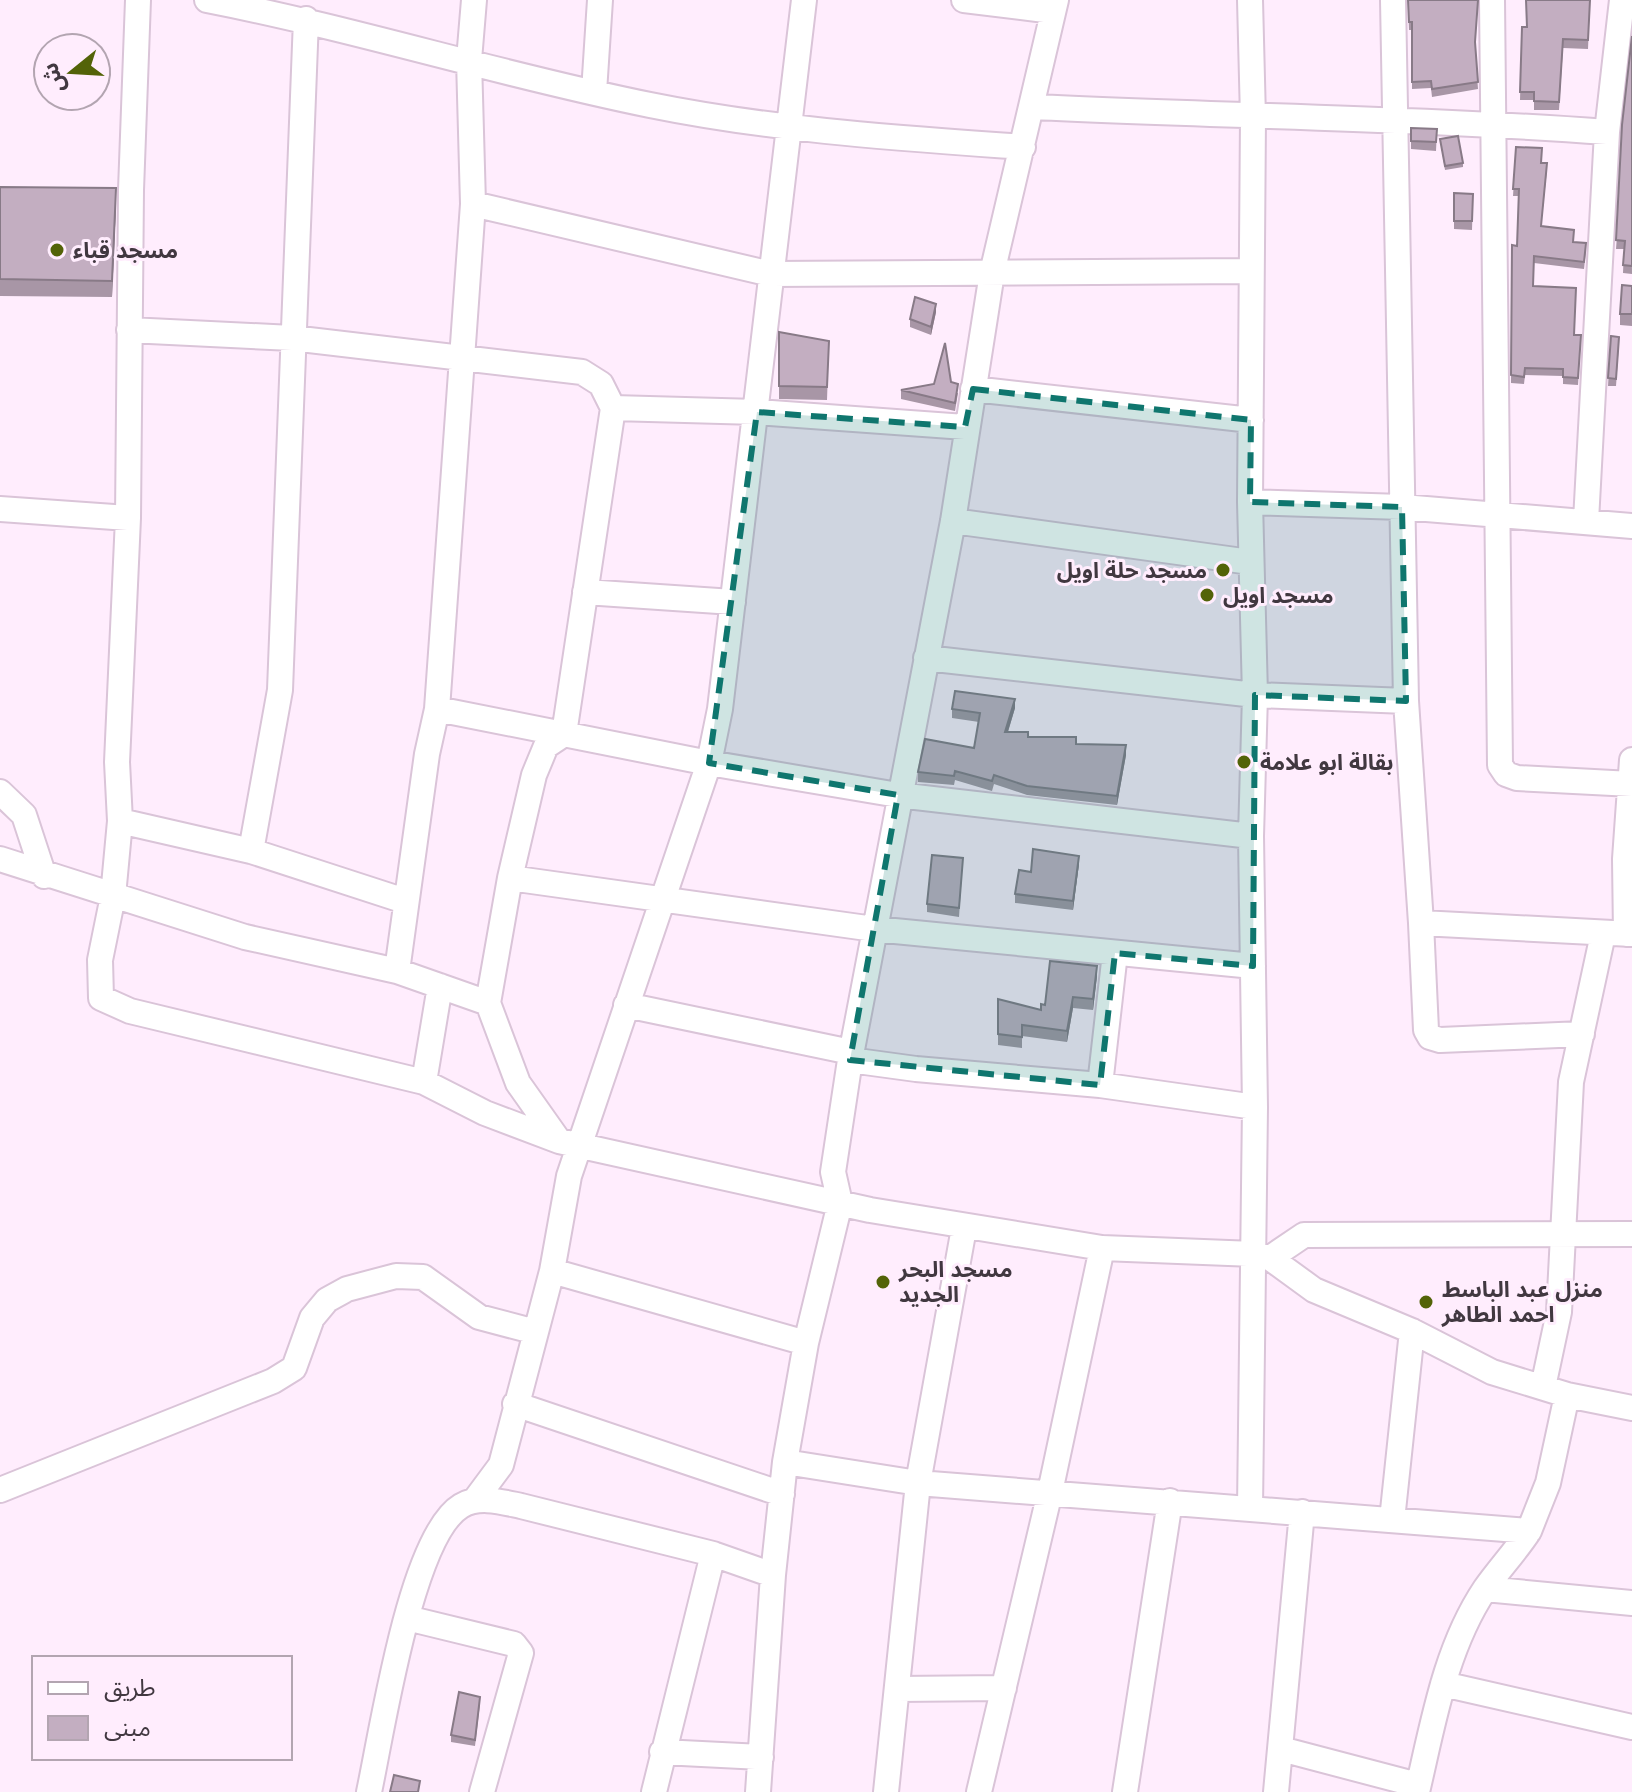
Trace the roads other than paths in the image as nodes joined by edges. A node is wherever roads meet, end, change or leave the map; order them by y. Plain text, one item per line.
1 (138, 0) edge
2 (207, 0) edge
3 (474, 0) edge
4 (600, 0) edge
5 (804, 0) edge
6 (964, 0) edge
7 (1250, 0) edge
8 (1393, 0) edge
9 (1492, 0) edge
10 (1622, 0) edge
11 (1055, 6) edge
12 (306, 19) junction
13 (469, 60) junction
14 (594, 92) junction
15 (1033, 107) junction
16 (1253, 118) junction
17 (1397, 121) junction
18 (1492, 123) junction
19 (787, 127) junction
20 (1607, 132) junction
21 (1023, 147) junction
22 (102, 190) edge
23 (131, 190) junction
24 (473, 204) junction
25 (1251, 271) junction
26 (992, 273) junction
27 (771, 274) junction
28 (129, 330) junction
29 (292, 338) junction
30 (462, 358) junction
31 (973, 389) junction
32 (613, 408) junction
33 (757, 412) junction
34 (1251, 420) junction
35 (965, 427) junction
36 (1250, 502) junction
37 (1402, 507) junction
38 (0, 509) edge
39 (1496, 516) junction
40 (128, 518) junction
41 (953, 521) junction
42 (1586, 521) junction
43 (1632, 526) edge
44 (1250, 562) junction
45 (585, 592) junction
46 (733, 602) junction
47 (926, 658) junction
48 (1255, 695) junction
49 (1406, 701) junction
50 (437, 709) junction
51 (564, 734) junction
52 (709, 763) junction
53 (1631, 776) edge
54 (0, 792) edge
55 (898, 795) junction
56 (120, 821) junction
57 (1251, 836) junction
58 (251, 851) junction
59 (0, 859) edge
60 (44, 876) junction
61 (510, 878) junction
62 (113, 896) junction
63 (665, 898) junction
64 (405, 901) junction
65 (1421, 923) junction
66 (874, 929) junction
67 (1620, 934) edge
68 (1115, 953) junction
69 (1253, 966) junction
70 (397, 971) junction
71 (440, 986) junction
72 (488, 1003) junction
73 (626, 1005) junction
74 (1582, 1034) junction
75 (850, 1056) junction
76 (424, 1082) junction
77 (1100, 1085) junction
78 (1255, 1107) junction
79 (569, 1142) junction
80 (840, 1203) junction
81 (964, 1228) junction
82 (1565, 1232) junction
83 (1632, 1234) edge
84 (1102, 1248) junction
85 (1262, 1256) junction
86 (552, 1271) junction
87 (1412, 1331) junction
88 (536, 1332) junction
89 (806, 1343) junction
90 (1543, 1387) junction
91 (1567, 1395) junction
92 (515, 1404) junction
93 (1632, 1408) edge
94 (785, 1462) junction
95 (918, 1483) junction
96 (0, 1490) edge
97 (1050, 1492) junction
98 (782, 1494) junction
99 (475, 1500) junction
100 (1170, 1501) junction
101 (1250, 1508) junction
102 (1302, 1512) junction
103 (1392, 1520) junction
104 (1529, 1531) junction
105 (713, 1554) junction
106 (773, 1575) junction
107 (1485, 1589) junction
108 (1632, 1603) edge
109 (407, 1618) junction
110 (1443, 1684) junction
111 (1004, 1688) junction
112 (897, 1689) junction
113 (1632, 1727) edge
114 (1281, 1749) junction
115 (662, 1752) junction
116 (761, 1757) junction
117 (1418, 1789) edge
118 (369, 1792) edge
119 (482, 1792) edge
120 (654, 1792) edge
121 (758, 1792) edge
122 (886, 1792) edge
123 (979, 1792) edge
124 (1125, 1792) edge
125 (1276, 1792) edge

1 - 23 street
2 - 12 street
3 - 13 street
4 - 14 street
5 - 19 street
6 - 11 street
7 - 16 street
8 - 17 street
9 - 18 street
10 - 20 street
11 - 15 street
12 - 13 street
12 - 29 street
13 - 14 street
13 - 24 street
14 - 19 street
15 - 16 street
15 - 21 street
16 - 17 street
16 - 25 street
17 - 18 street
17 - 37 street
18 - 20 street
18 - 39 street
19 - 21 street
19 - 27 street
20 - 42 street
21 - 26 street
22 - 23 street
23 - 28 street
24 - 27 street
24 - 30 street
25 - 26 street
25 - 34 street
26 - 27 street
26 - 31 street
27 - 33 street
28 - 29 street
28 - 40 street
29 - 30 street
29 - 58 street
30 - 32 street
30 - 50 street
31 - 34 street
31 - 35 street
32 - 33 street
32 - 45 street
33 - 35 street
33 - 46 street
34 - 36 street
35 - 41 street
36 - 37 street
36 - 44 street
37 - 39 street
37 - 49 street
38 - 40 street
39 - 42 street
39 - 53 street
40 - 56 street
41 - 44 street
41 - 47 street
42 - 43 street
44 - 48 street
45 - 46 street
45 - 51 street
46 - 52 street
47 - 48 street
47 - 55 street
48 - 49 street
48 - 57 street
49 - 65 street
50 - 51 street
50 - 64 street
51 - 52 street
51 - 61 street
52 - 55 street
52 - 63 street
53 - 67 street
54 - 60 street
55 - 57 street
55 - 66 street
56 - 58 street
56 - 62 street
57 - 69 street
58 - 64 street
59 - 60 street
60 - 62 street
61 - 63 street
61 - 72 street
62 - 70 street
62 - 76 street
63 - 66 street
63 - 73 street
64 - 70 street
65 - 67 street
65 - 74 street
66 - 68 street
66 - 75 street
67 - 74 street
68 - 69 street
68 - 77 street
69 - 78 street
70 - 71 street
71 - 72 street
71 - 76 street
72 - 79 street
73 - 75 street
73 - 79 street
74 - 82 street
75 - 77 street
75 - 80 street
76 - 79 street
77 - 78 street
78 - 85 street
79 - 80 street
79 - 86 street
80 - 81 street
80 - 89 street
81 - 84 street
81 - 95 street
82 - 83 street
82 - 85 street
82 - 90 street
84 - 85 street
84 - 97 street
85 - 87 street
85 - 101 street
86 - 88 street
86 - 89 street
87 - 90 street
87 - 103 street
88 - 92 street
88 - 96 street
89 - 94 street
90 - 91 street
91 - 93 street
91 - 104 street
92 - 98 street
92 - 99 street
94 - 95 street
94 - 98 street
95 - 97 street
95 - 112 street
97 - 100 street
97 - 111 street
98 - 106 street
99 - 105 street
99 - 109 street
100 - 101 street
100 - 124 street
101 - 102 street
102 - 103 street
102 - 114 street
103 - 104 street
104 - 107 street
105 - 106 street
105 - 115 street
106 - 116 street
107 - 108 street
107 - 110 street
109 - 118 street
109 - 119 street
110 - 113 street
110 - 117 street
111 - 112 street
111 - 123 street
112 - 122 street
114 - 117 street
114 - 125 street
115 - 116 street
115 - 120 street
116 - 121 street

